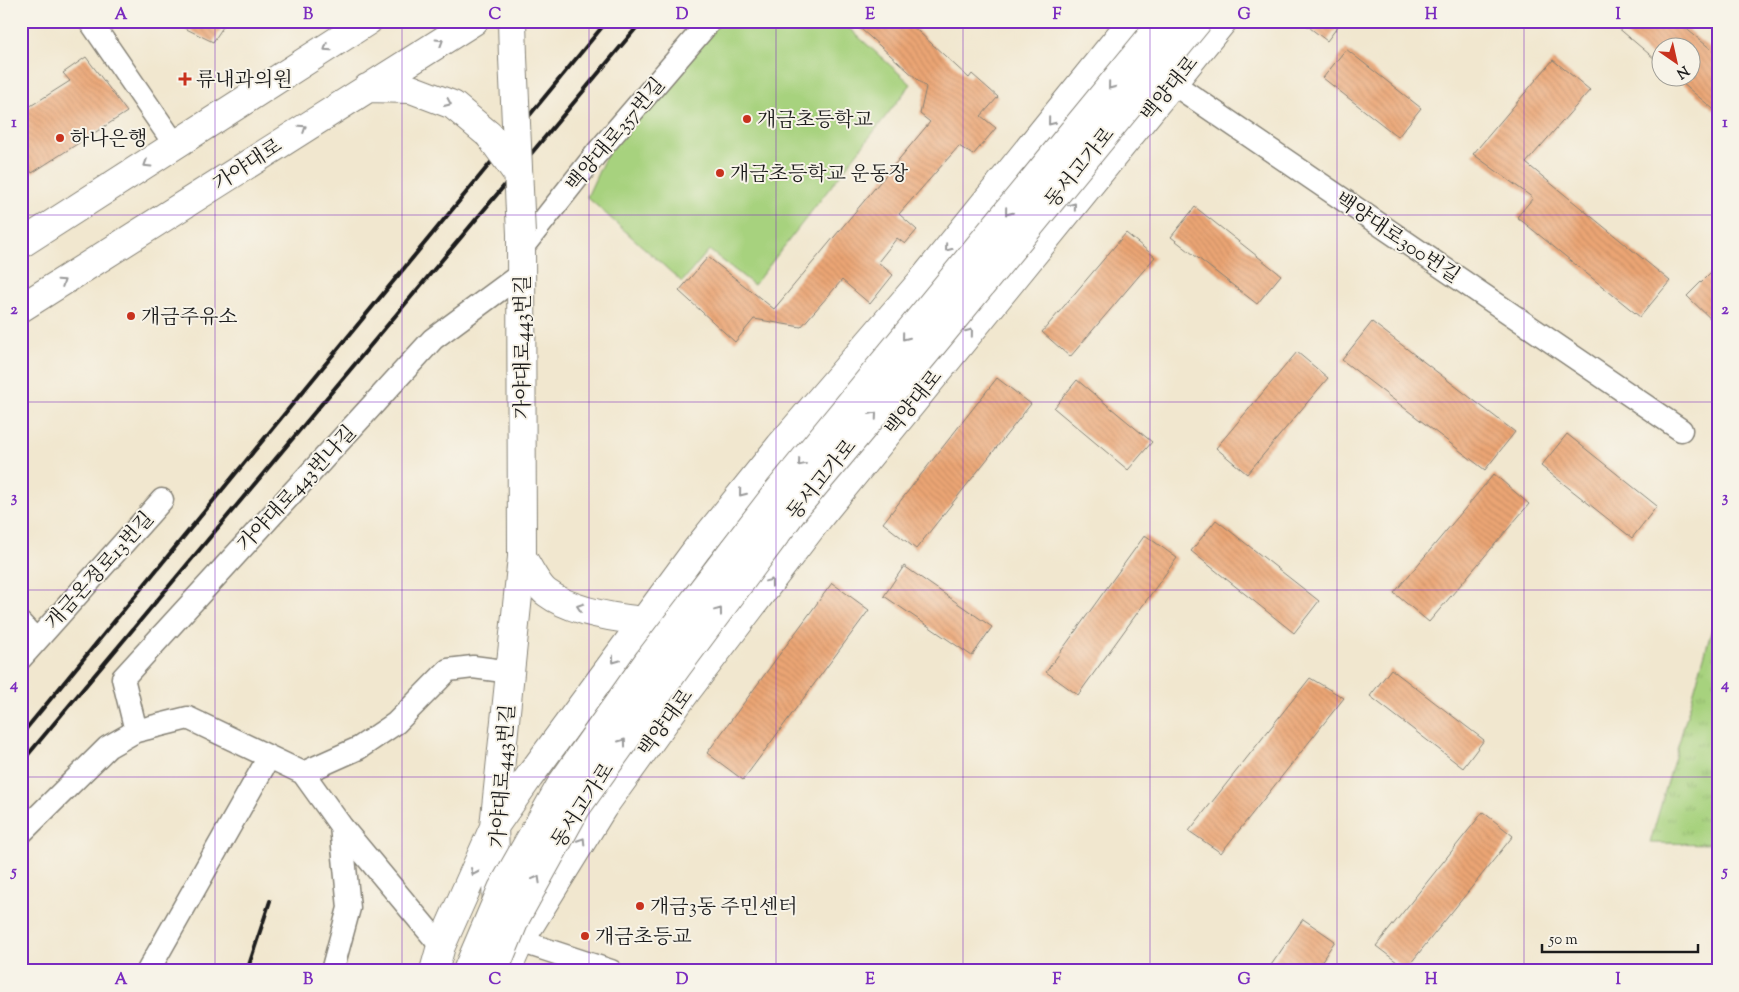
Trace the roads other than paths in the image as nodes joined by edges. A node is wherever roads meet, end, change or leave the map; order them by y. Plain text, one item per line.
1 (90, 21) edge
2 (368, 21) edge
3 (474, 21) edge
4 (512, 21) edge
5 (710, 21) edge
6 (1132, 21) edge
7 (1164, 21) edge
8 (1198, 21) edge
9 (1222, 21) edge
10 (1114, 43) junction
11 (1173, 83) junction
12 (367, 88) junction
13 (176, 146) junction
14 (518, 176) junction
15 (21, 244) edge
16 (521, 252) junction
17 (21, 308) edge
18 (1681, 430) dead end
19 (162, 500) dead end
20 (522, 557) junction
21 (644, 621) junction
22 (29, 632) edge
23 (21, 658) edge
24 (511, 672) junction
25 (136, 731) junction
26 (503, 746) junction
27 (269, 757) junction
28 (303, 773) junction
29 (530, 777) junction
30 (603, 807) junction
31 (342, 826) junction
32 (494, 827) junction
33 (21, 833) edge
34 (520, 942) junction
35 (438, 958) edge
36 (148, 971) edge
37 (332, 971) edge
38 (467, 971) edge
39 (494, 971) edge
40 (500, 971) edge
41 (506, 971) edge
42 (611, 971) edge

1 - 13 street
2 -> 13 main road
12 -> 3 main road, 가야대로
4 - 14 main road, 가야대로443번길, bridge
5 - 16 street, 백양대로357번길
6 - 10 main road
7 -> 38 main road, 동서고가로, bridge
39 -> 8 main road, 동서고가로, bridge
9 - 11 main road, 백양대로
10 - 11 street, 백양대로300번길
10 -> 21 main road
11 - 18 street, 백양대로300번길
30 -> 11 main road, 백양대로
12 -> 14 main road, bridge
17 -> 12 main road, 가야대로
13 -> 15 main road
14 - 16 main road, 가야대로443번길, bridge
16 - 20 main road, 가야대로443번길
16 - 25 street, 가야대로443번나길
19 - 22 street, 개금온정로13번길
21 -> 20 main road
20 - 24 main road, 가야대로443번길
21 -> 29 main road
22 - 23 street, 개금온정로13번길
24 - 26 main road, 가야대로443번길
24 - 28 street
25 - 27 street
25 - 33 street
26 - 29 main road
26 - 32 main road, 가야대로443번길
27 - 28 street
27 - 36 street
28 - 31 street
29 - 30 main road
29 - 32 main road
34 -> 30 main road, 백양대로
31 - 35 street
31 - 37 street
32 -> 35 main road
32 - 40 main road, 가야대로443번길
34 - 41 main road, 백양대로
34 - 42 street

